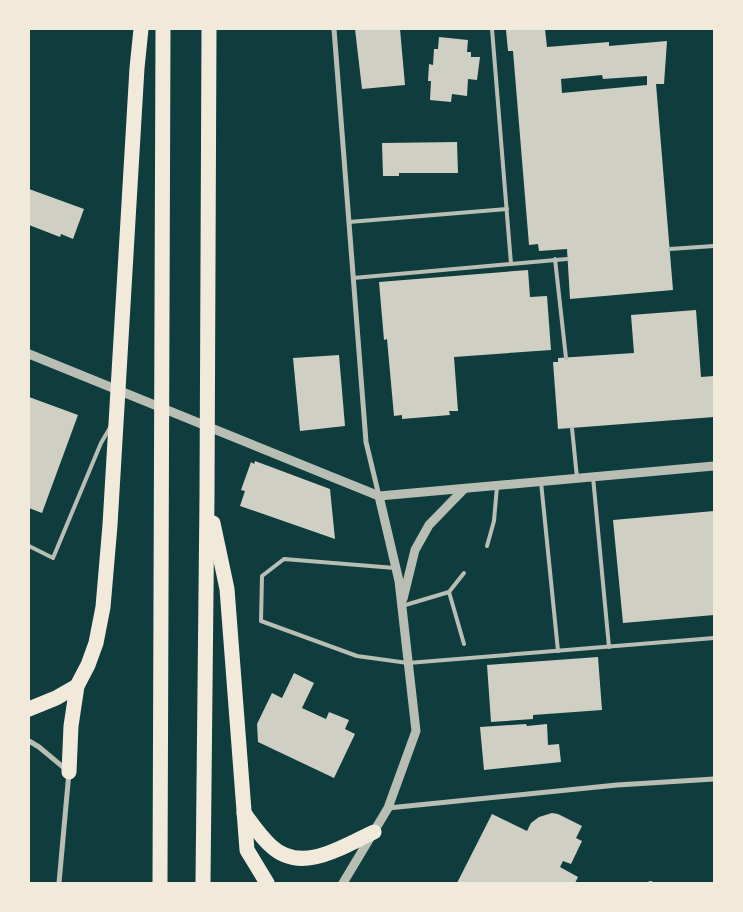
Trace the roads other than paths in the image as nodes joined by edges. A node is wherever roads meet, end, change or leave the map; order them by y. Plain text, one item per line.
1 (142, 29) edge
2 (163, 29) edge
3 (209, 29) edge
4 (334, 29) edge
5 (492, 29) edge
6 (507, 209) junction
7 (349, 222) junction
8 (714, 246) edge
9 (670, 249) dead end
10 (554, 259) junction
11 (567, 259) dead end
12 (511, 264) junction
13 (353, 278) junction
14 (29, 354) edge
15 (566, 358) dead end
16 (123, 392) junction
17 (572, 428) dead end
18 (714, 466) edge
19 (593, 477) junction
20 (577, 478) junction
21 (541, 482) junction
22 (497, 486) junction
23 (464, 489) junction
24 (207, 496) junction
25 (379, 496) junction
26 (29, 546) edge
27 (487, 546) dead end
28 (396, 568) junction
29 (464, 573) dead end
30 (450, 592) junction
31 (402, 606) junction
32 (714, 638) edge
33 (464, 644) dead end
34 (609, 647) junction
35 (558, 651) junction
36 (408, 663) junction
37 (78, 686) junction
38 (29, 709) edge
39 (29, 742) edge
40 (69, 772) junction
41 (714, 779) edge
42 (388, 808) junction
43 (243, 811) junction
44 (374, 832) junction
45 (59, 883) edge
46 (160, 883) edge
47 (203, 883) edge
48 (267, 883) edge
49 (343, 883) edge

1 - 37 highway
2 - 46 highway
3 - 24 highway
4 - 7 street
5 - 6 lane
6 - 7 lane
6 - 12 lane
7 - 13 street
8 - 9 lane
10 - 11 lane
10 - 12 lane
10 - 15 lane
12 - 13 lane
13 - 25 street
14 - 16 street
16 - 25 street
16 - 26 lane
17 - 20 lane
18 - 19 street
19 - 20 street
19 - 34 lane
20 - 21 street
21 - 22 street
21 - 35 lane
22 - 23 street
22 - 27 lane
23 - 25 street
23 - 31 street
24 - 43 highway
24 - 47 highway
25 - 28 street
28 - 31 street
28 - 36 lane
29 - 30 lane
30 - 31 lane
30 - 33 lane
31 - 36 street
32 - 34 lane
34 - 35 lane
35 - 36 lane
36 - 42 street
37 - 38 highway
37 - 40 highway
39 - 40 street
40 - 45 street
41 - 42 street
42 - 44 street
43 - 44 highway
43 - 48 highway
44 - 49 street

